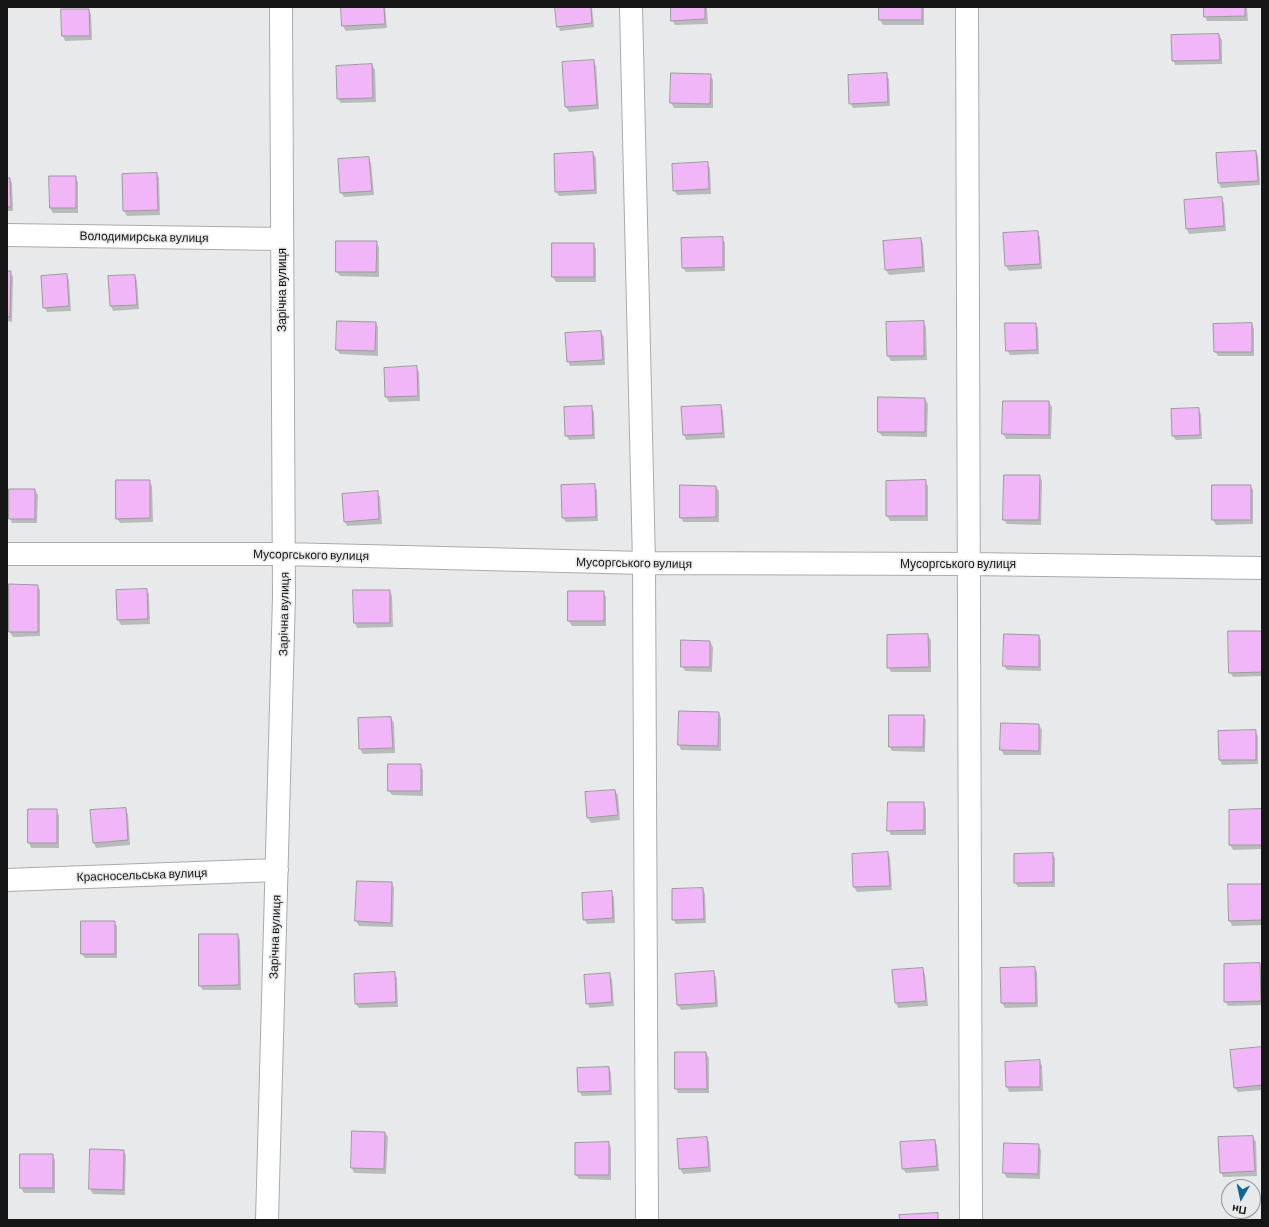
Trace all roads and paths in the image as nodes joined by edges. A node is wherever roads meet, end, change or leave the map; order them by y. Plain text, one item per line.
1 (281, 7) edge
2 (631, 7) edge
3 (967, 7) edge
4 (7, 235) edge
5 (282, 239) junction
6 (7, 554) edge
7 (284, 554) junction
8 (644, 564) junction
9 (969, 564) junction
10 (1262, 568) edge
11 (277, 870) junction
12 (7, 880) edge
13 (267, 1220) edge
14 (647, 1220) edge
15 (971, 1220) edge

1 - 5 street, Зарічна вулиця
2 - 8 street
3 - 9 street
4 - 5 street, Володимирська вулиця
5 - 7 street, Зарічна вулиця
6 - 7 street, Мусоргського вулиця
7 - 8 street, Мусоргського вулиця
7 - 11 street, Зарічна вулиця
8 - 9 street, Мусоргського вулиця
8 - 14 street
9 - 10 street, Мусоргського вулиця
9 - 15 street
11 - 12 street, Красносельська вулиця
11 - 13 street, Зарічна вулиця

